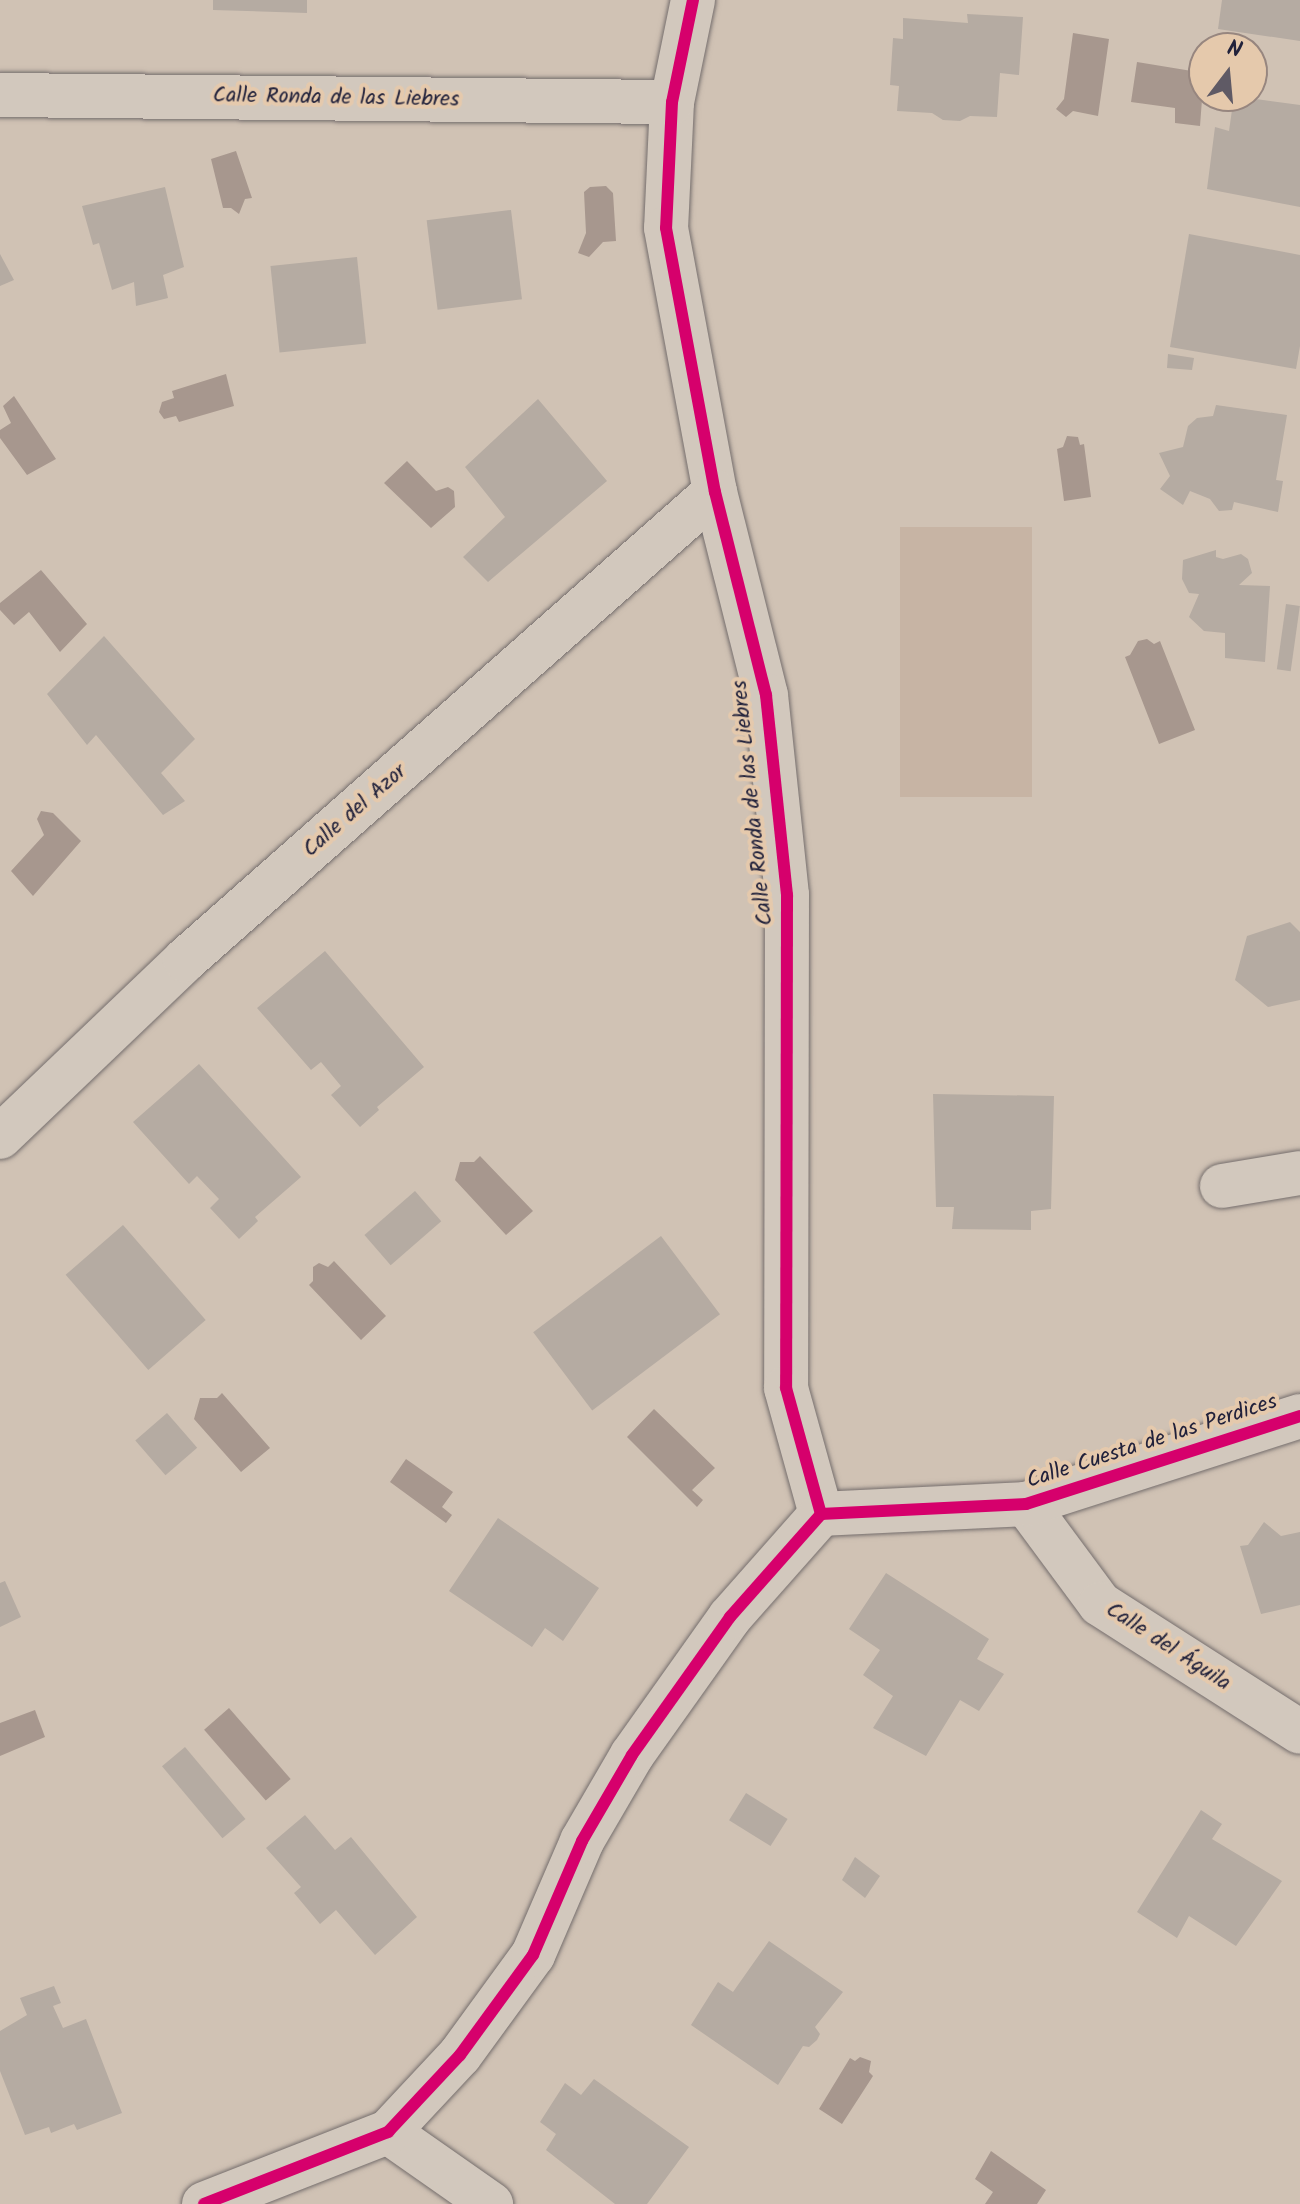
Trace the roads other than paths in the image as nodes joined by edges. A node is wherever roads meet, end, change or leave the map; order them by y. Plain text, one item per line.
1 (693, 0) edge
2 (0, 95) edge
3 (672, 102) junction
4 (715, 492) junction
5 (0, 1137) edge
6 (1300, 1173) edge
7 (1222, 1186) dead end
8 (1300, 1416) edge
9 (1026, 1504) junction
10 (821, 1514) junction
11 (1300, 1732) edge
12 (388, 2132) junction
13 (204, 2204) edge
14 (491, 2204) edge

1 - 3 street, Calle Ronda de las Liebres
2 - 3 street, Calle Ronda de las Liebres
3 - 4 street, Calle Ronda de las Liebres
4 - 5 street, Calle del Azor
4 - 10 street, Calle Ronda de las Liebres
6 - 7 street
8 - 9 street, Calle Cuesta de las Perdices
9 - 10 street, Calle Cuesta de las Perdices
9 - 11 street, Calle del Águila
10 - 12 street
12 - 13 street
12 - 14 street

